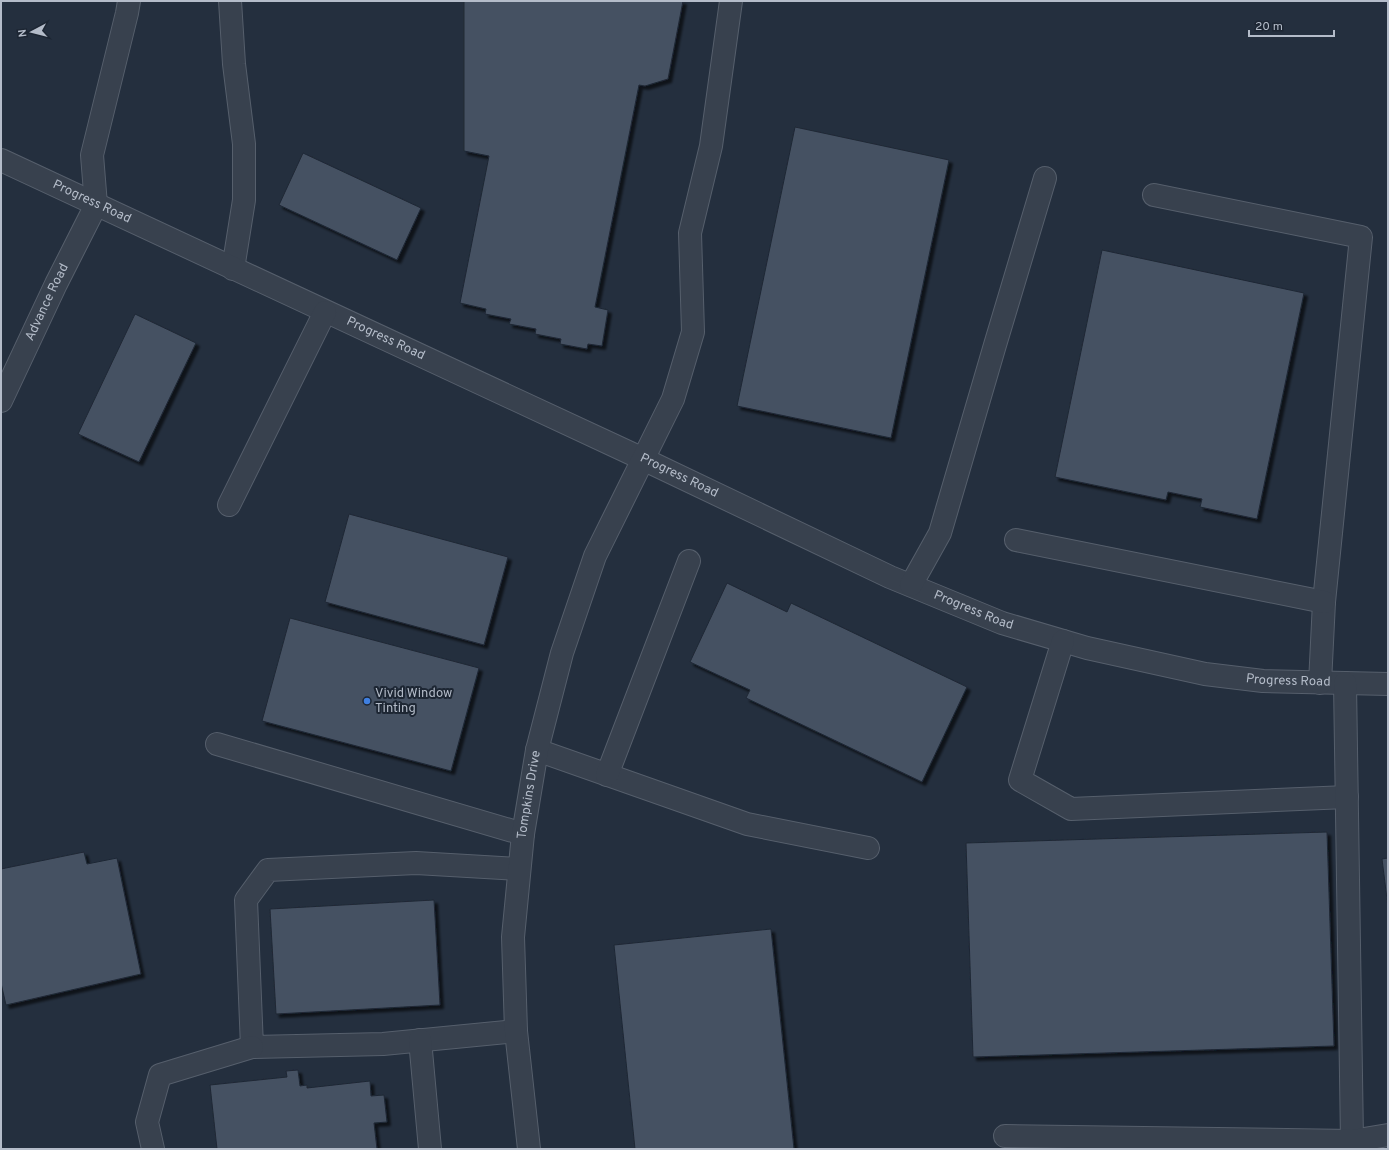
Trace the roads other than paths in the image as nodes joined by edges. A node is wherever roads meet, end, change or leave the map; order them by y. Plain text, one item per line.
1 (129, 1) edge
2 (230, 1) edge
3 (731, 1) edge
4 (1, 160) edge
5 (1045, 178) dead end
6 (1154, 195) dead end
7 (96, 205) junction
8 (233, 269) junction
9 (325, 312) junction
10 (1, 401) edge
11 (643, 459) junction
12 (229, 505) dead end
13 (1016, 540) dead end
14 (689, 561) dead end
15 (911, 585) junction
16 (1324, 602) junction
17 (1063, 641) junction
18 (1320, 683) junction
19 (1345, 683) junction
20 (1388, 684) edge
21 (217, 744) dead end
22 (537, 750) junction
23 (607, 775) junction
24 (1347, 797) junction
25 (523, 834) junction
26 (868, 848) dead end
27 (519, 869) junction
28 (516, 1031) junction
29 (420, 1040) junction
30 (252, 1047) junction
31 (1388, 1135) edge
32 (1005, 1136) dead end
33 (1352, 1141) junction
34 (153, 1149) edge
35 (430, 1149) edge
36 (529, 1149) edge

1 - 7 street
2 - 8 street
3 - 11 street, Tompkins Drive
4 - 7 street, Progress Road
5 - 15 street
6 - 16 street
7 - 8 street, Progress Road
7 - 10 street, Advance Road
8 - 9 street, Progress Road
9 - 11 street, Progress Road
9 - 12 street
11 - 15 street, Progress Road
11 - 22 street, Tompkins Drive
13 - 16 street
14 - 23 street
15 - 17 street, Progress Road
16 - 18 street
17 - 18 street, Progress Road
17 - 24 street
18 - 19 street, Progress Road
19 - 20 street, Progress Road
19 - 24 street
21 - 25 street
22 - 23 street
22 - 25 street, Tompkins Drive
23 - 26 street
24 - 33 street
25 - 27 street, Tompkins Drive
27 - 28 street, Tompkins Drive
27 - 30 street
28 - 29 street
28 - 36 street, Tompkins Drive
29 - 30 street
29 - 35 street
30 - 34 street
31 - 33 street
32 - 33 street

